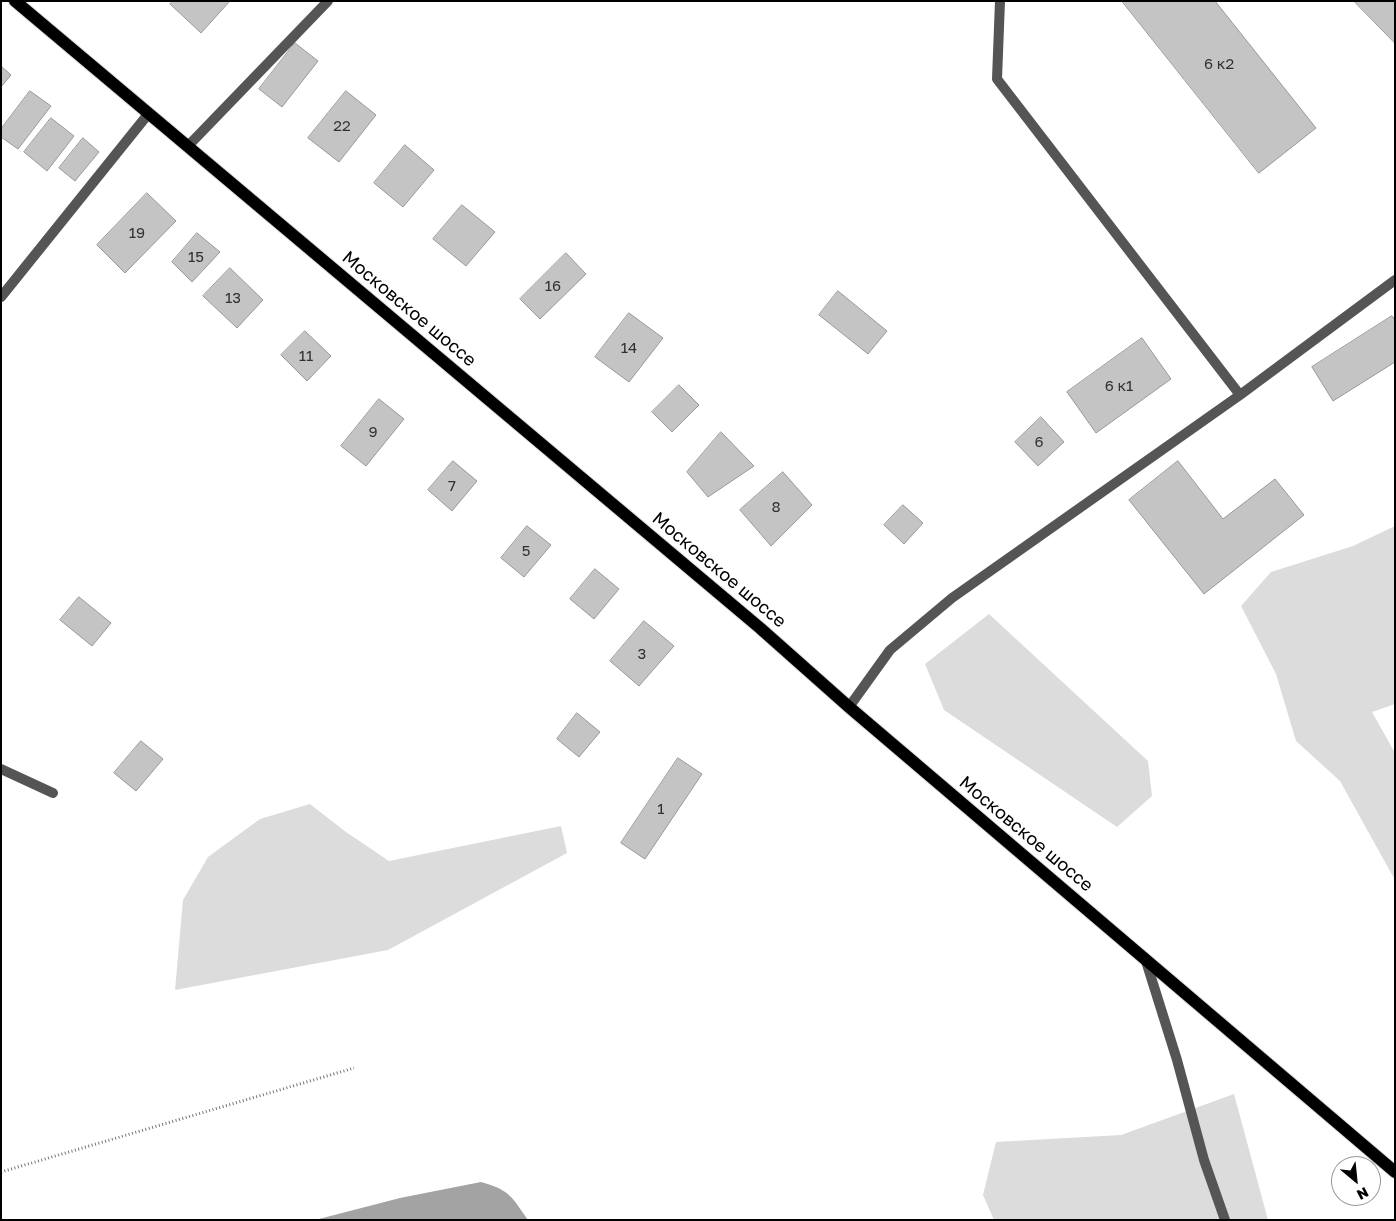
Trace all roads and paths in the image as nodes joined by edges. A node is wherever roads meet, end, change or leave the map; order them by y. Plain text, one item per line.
1 (15, 1) edge
2 (328, 1) edge
3 (1000, 1) edge
4 (149, 113) junction
5 (188, 146) junction
6 (1395, 280) edge
7 (1, 297) edge
8 (1240, 394) junction
9 (849, 707) junction
10 (1, 770) edge
11 (53, 793) dead end
12 (1144, 957) junction
13 (354, 1068) dead end
14 (1, 1172) edge
15 (1395, 1172) edge
16 (1225, 1220) edge

1 - 4 main road, Московское шоссе
2 - 5 street
3 - 8 street
4 - 5 main road, Московское шоссе
4 - 7 street
5 - 9 main road, Московское шоссе
6 - 8 street
8 - 9 street
9 - 12 main road, Московское шоссе
10 - 11 street
12 - 15 main road, Московское шоссе
12 - 16 street
13 - 14 path

